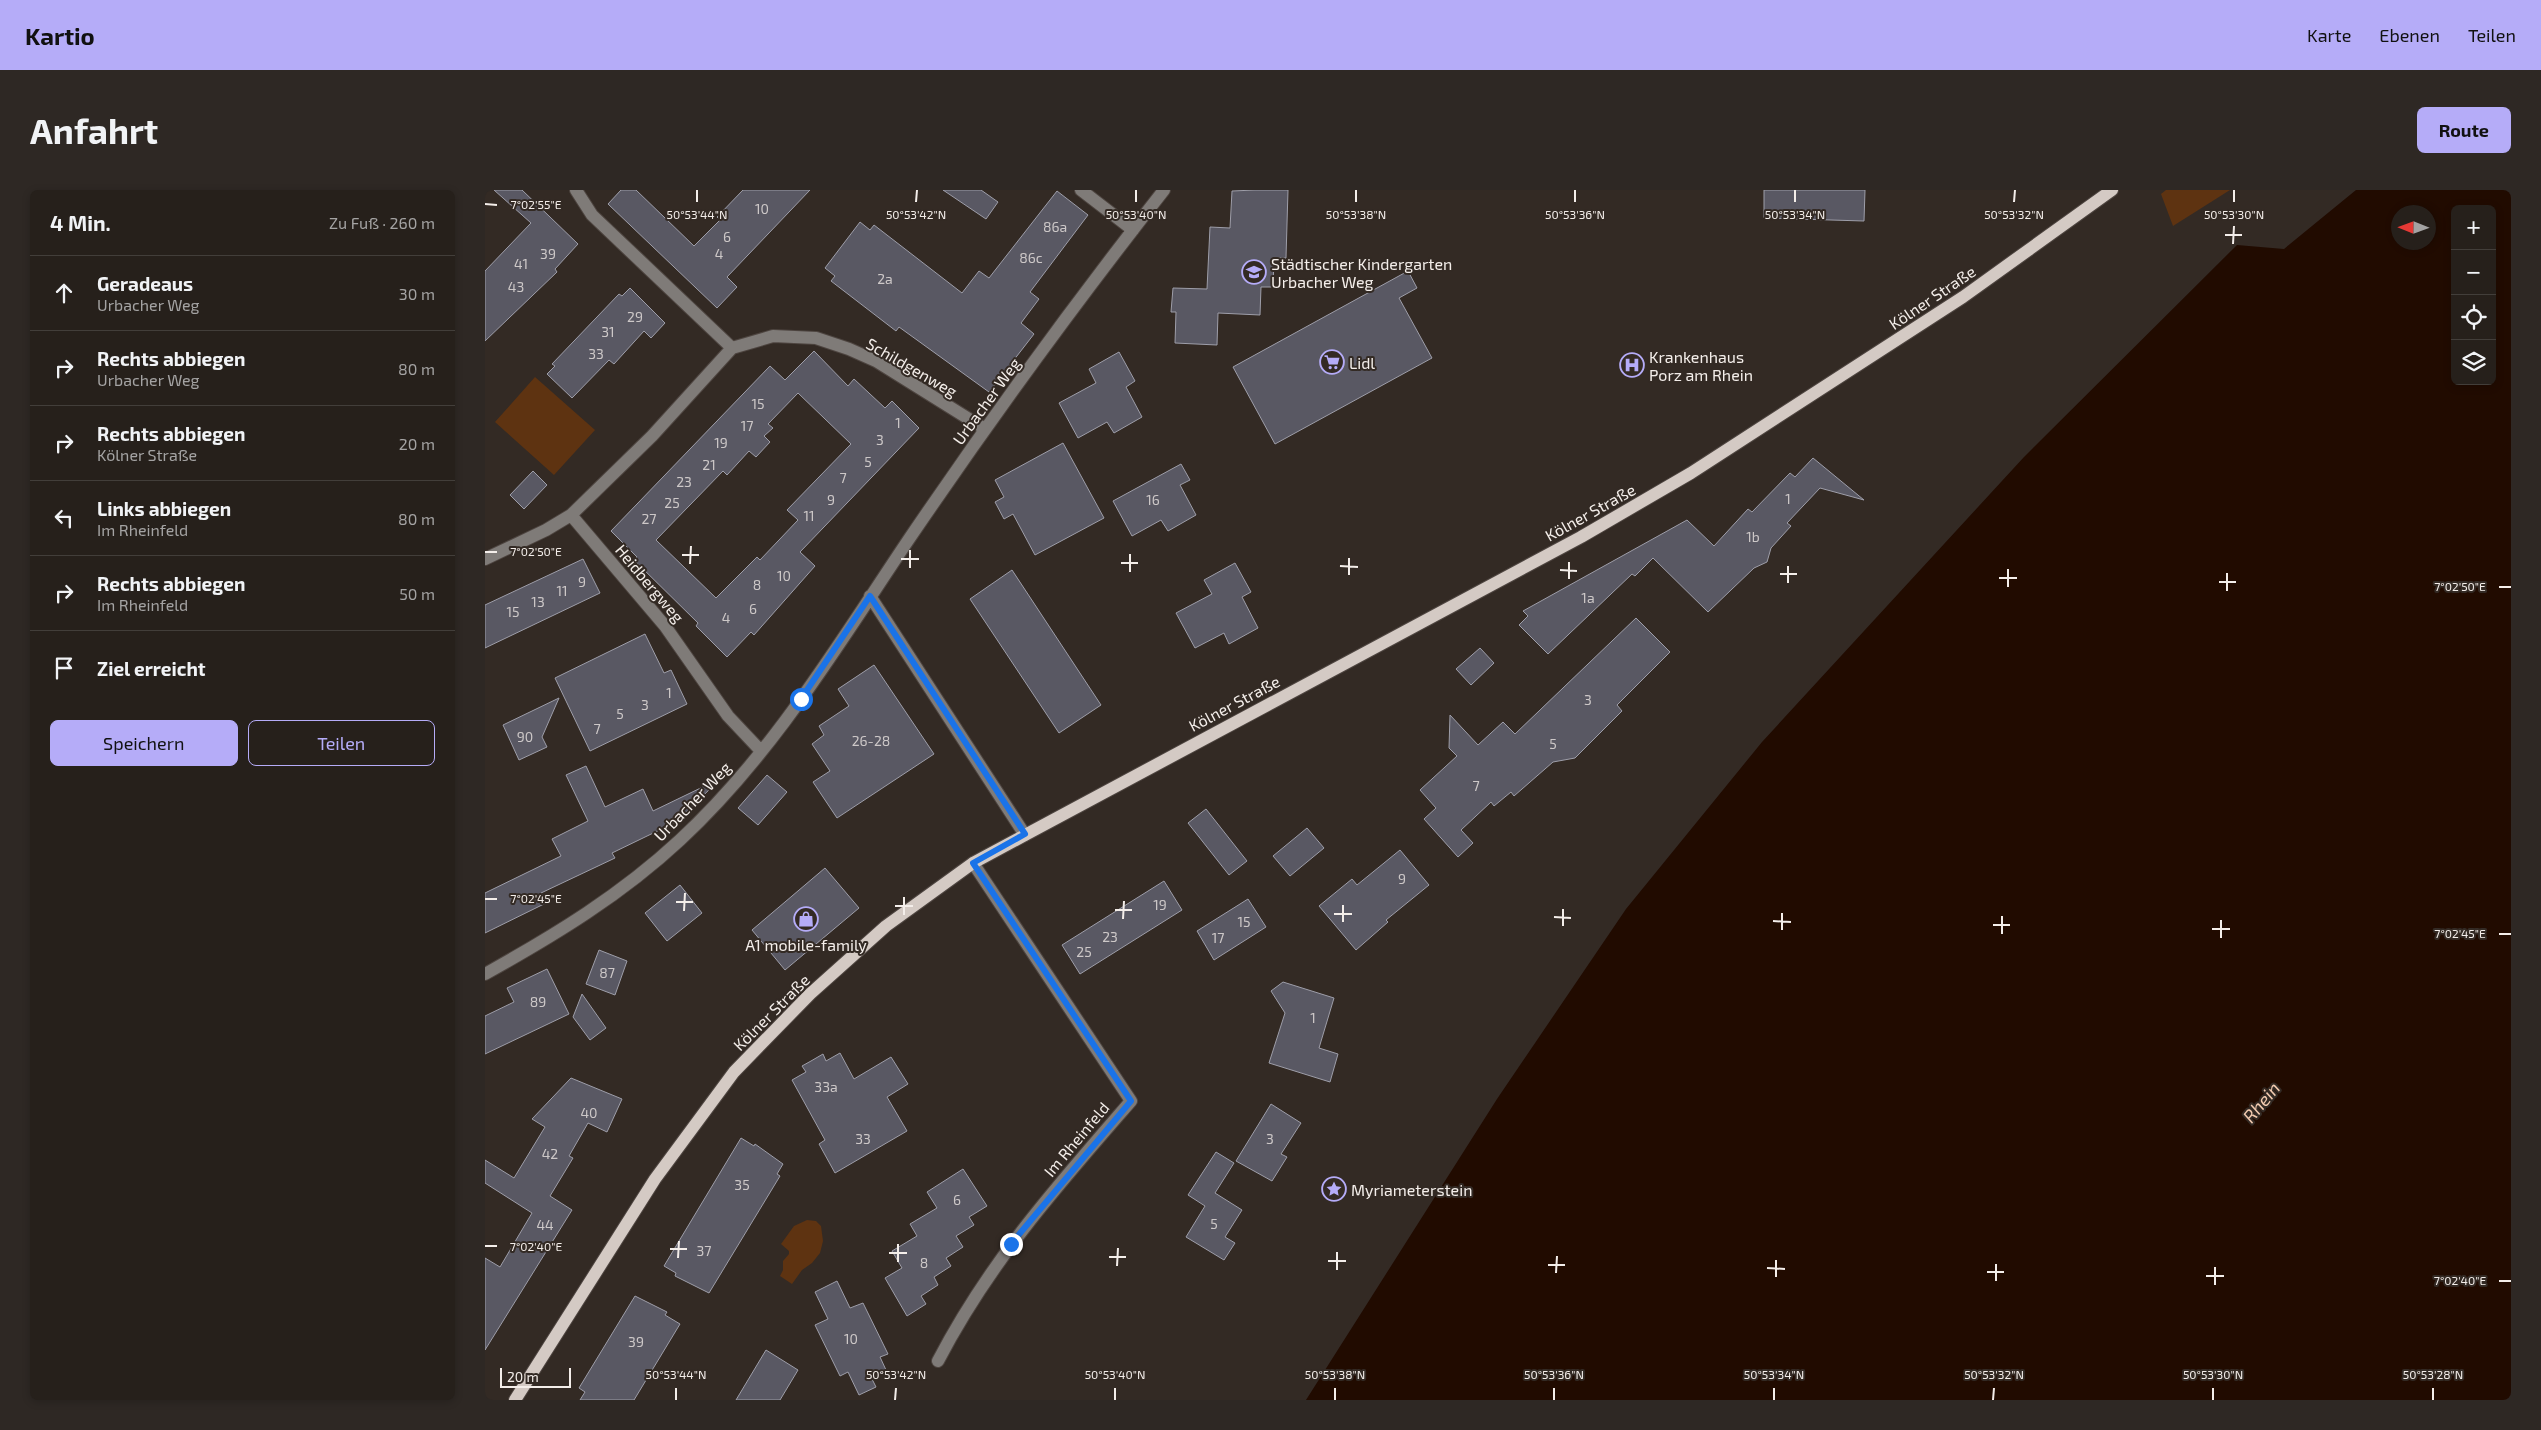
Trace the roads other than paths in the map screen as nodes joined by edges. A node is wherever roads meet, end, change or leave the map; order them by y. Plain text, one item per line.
1 (576, 190) edge
2 (1081, 190) edge
3 (1164, 190) edge
4 (2112, 190) edge
5 (1133, 230) junction
6 (732, 348) junction
7 (985, 429) junction
8 (571, 515) junction
9 (485, 559) edge
10 (870, 596) junction
11 (761, 751) junction
12 (1025, 834) junction
13 (973, 863) junction
14 (485, 974) edge
15 (939, 1361) dead end
16 (515, 1400) edge

1 - 6 street
2 - 5 street
3 - 5 street, Urbacher Weg
4 - 12 main road, Kölner Straße
5 - 7 street, Urbacher Weg
6 - 7 street, Schildgenweg
6 - 8 street
7 - 10 street, Urbacher Weg
8 - 9 street
8 - 11 street, Heidbergweg
10 - 11 street, Urbacher Weg
10 - 12 street
11 - 14 street, Urbacher Weg
12 - 13 main road, Kölner Straße
13 - 15 street, Im Rheinfeld
13 - 16 main road, Kölner Straße

